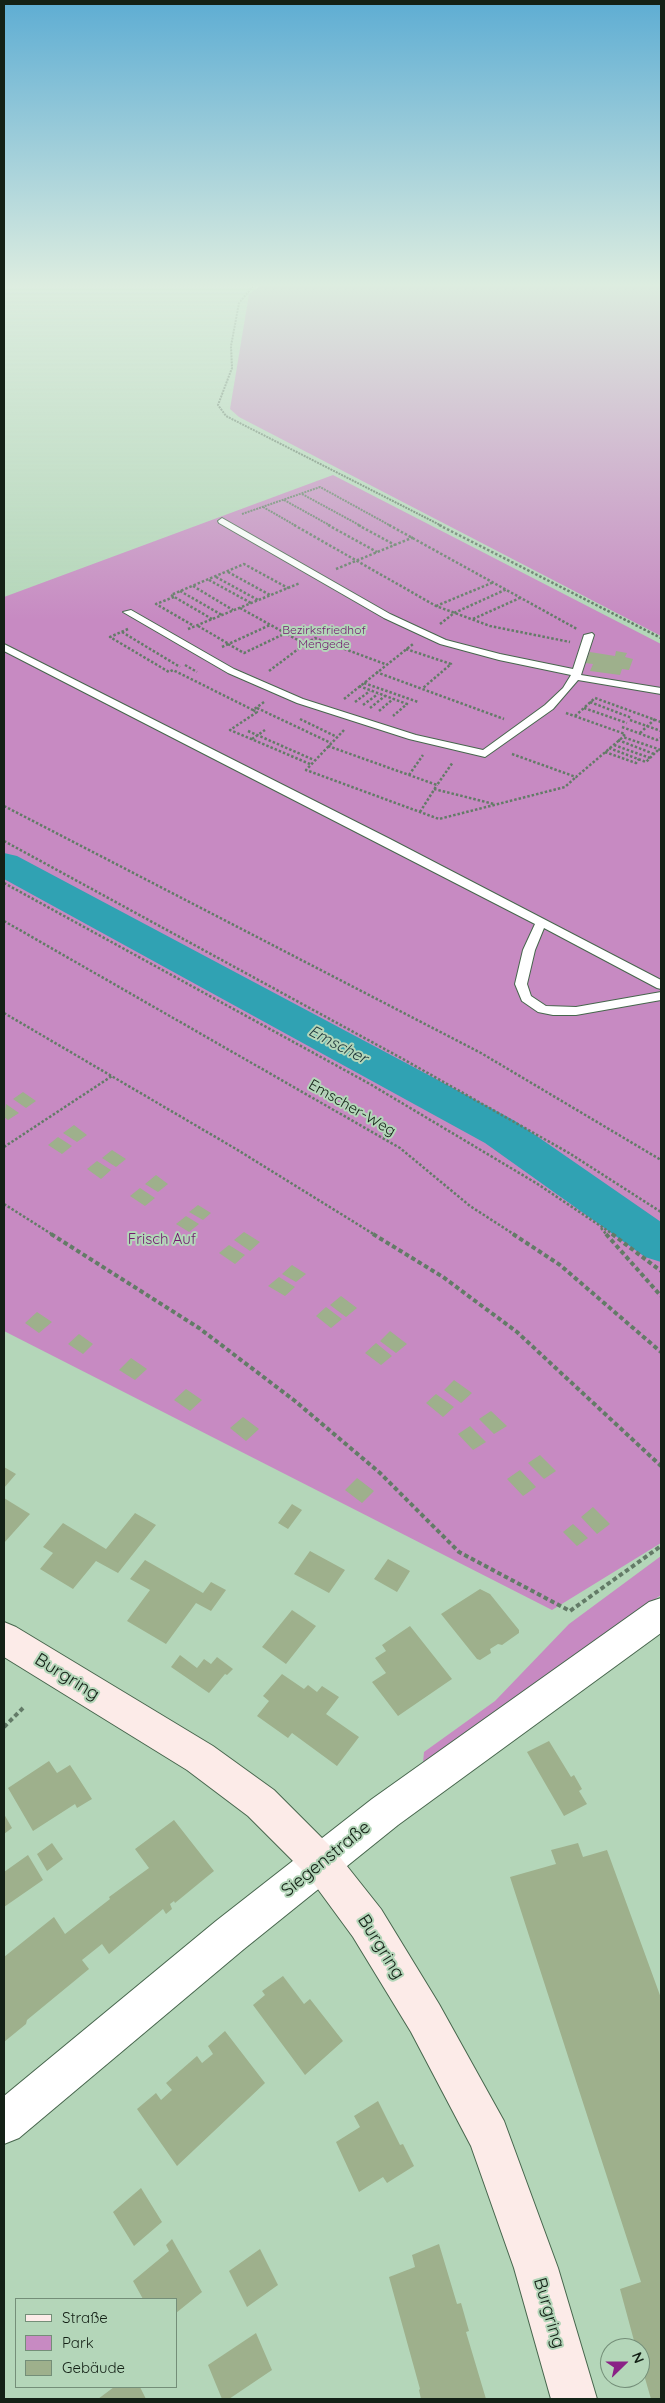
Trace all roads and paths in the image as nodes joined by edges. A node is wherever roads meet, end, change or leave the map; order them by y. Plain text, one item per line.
1 (221, 396) edge
2 (302, 493) junction
3 (284, 500) junction
4 (262, 507) junction
5 (222, 521) joint
6 (414, 537) junction
7 (395, 545) junction
8 (377, 552) junction
9 (356, 561) junction
10 (227, 572) junction
11 (215, 576) junction
12 (316, 577) junction
13 (208, 579) junction
14 (495, 582) junction
15 (192, 586) junction
16 (289, 588) junction
17 (180, 591) junction
18 (270, 595) junction
19 (174, 596) junction
20 (523, 597) junction
21 (258, 600) junction
22 (251, 603) junction
23 (436, 606) junction
24 (240, 608) junction
25 (233, 610) junction
26 (128, 612) dead end
27 (222, 615) junction
28 (212, 619) junction
29 (472, 619) junction
30 (145, 621) junction
31 (270, 625) junction
32 (196, 626) junction
33 (121, 632) junction
34 (284, 634) junction
35 (589, 635) joint
36 (171, 636) junction
37 (661, 638) edge
38 (228, 644) junction
39 (305, 644) junction
40 (586, 646) junction
41 (4, 647) edge
42 (406, 649) dead end
43 (203, 655) junction
44 (386, 664) dead end
45 (180, 667) dead end
46 (376, 672) dead end
47 (576, 675) junction
48 (254, 682) junction
49 (363, 683) dead end
50 (359, 686) dead end
51 (422, 689) junction
52 (661, 691) edge
53 (279, 692) junction
54 (418, 702) dead end
55 (590, 702) junction
56 (549, 707) junction
57 (256, 708) junction
58 (584, 708) junction
59 (253, 710) junction
60 (638, 713) junction
61 (293, 716) dead end
62 (575, 716) junction
63 (631, 719) junction
64 (655, 719) junction
65 (355, 720) junction
66 (661, 722) edge
67 (626, 723) junction
68 (524, 726) junction
69 (648, 726) junction
70 (379, 727) junction
71 (622, 727) junction
72 (265, 730) dead end
73 (248, 731) dead end
74 (661, 731) edge
75 (617, 732) junction
76 (640, 734) junction
77 (258, 735) junction
78 (337, 737) junction
79 (623, 737) junction
80 (661, 738) edge
81 (252, 739) junction
82 (618, 740) junction
83 (331, 742) junction
84 (432, 742) junction
85 (614, 744) junction
86 (327, 746) junction
87 (495, 747) junction
88 (609, 748) junction
89 (462, 749) junction
90 (660, 750) edge
91 (605, 752) junction
92 (654, 754) junction
93 (650, 758) junction
94 (640, 759) junction
95 (314, 760) junction
96 (310, 764) junction
97 (409, 775) junction
98 (576, 777) junction
99 (437, 785) junction
100 (434, 789) junction
101 (497, 804) junction
102 (4, 806) edge
103 (420, 812) junction
104 (4, 841) edge
105 (4, 883) edge
106 (4, 921) edge
107 (542, 922) junction
108 (661, 985) edge
109 (661, 996) edge
110 (4, 1013) edge
111 (112, 1076) junction
112 (4, 1147) edge
113 (661, 1160) edge
114 (4, 1204) edge
115 (661, 1210) edge
116 (597, 1224) junction
117 (661, 1271) edge
118 (661, 1296) edge
119 (661, 1352) edge
120 (661, 1466) edge
121 (661, 1546) edge
122 (661, 1613) edge
123 (4, 1638) edge
124 (23, 1708) dead end
125 (4, 1727) edge
126 (322, 1864) junction
127 (4, 2123) edge
128 (574, 2399) edge

1 - 37 path
2 - 3 path
2 - 6 path
2 - 7 path
3 - 4 path
3 - 8 path
4 - 5 path
4 - 9 path
5 - 12 lane
6 - 7 path
6 - 14 path
7 - 8 path
8 - 9 path
9 - 12 path
9 - 23 path
10 - 11 path
10 - 16 path
10 - 18 path
11 - 13 path
11 - 21 path
12 - 16 path
12 - 47 lane
13 - 15 path
13 - 22 path
14 - 20 path
14 - 23 path
15 - 17 path
15 - 25 path
16 - 18 path
17 - 19 path
17 - 27 path
18 - 21 path
19 - 28 path
19 - 32 path
20 - 29 path
20 - 35 path
21 - 22 path
22 - 24 path
23 - 29 path
24 - 25 path
24 - 31 path
25 - 27 path
26 - 30 lane
27 - 28 path
28 - 32 path
29 - 40 path
30 - 33 path
30 - 36 lane
31 - 34 path
31 - 38 path
32 - 36 path
32 - 38 path
33 - 45 path
33 - 59 path
34 - 38 path
34 - 39 path
35 - 40 lane
36 - 43 lane
38 - 43 path
39 - 44 path
39 - 48 path
40 - 47 lane
41 - 107 lane
42 - 51 path
43 - 48 lane
46 - 51 path
47 - 52 lane
47 - 56 lane
48 - 53 lane
49 - 54 path
50 - 70 path
51 - 68 path
53 - 57 path
53 - 65 lane
55 - 58 path
55 - 60 path
55 - 63 path
56 - 62 path
56 - 68 lane
57 - 59 path
57 - 83 path
58 - 62 path
58 - 67 path
59 - 81 path
60 - 63 path
60 - 64 path
61 - 78 path
62 - 75 path
63 - 67 path
63 - 69 path
64 - 66 path
64 - 69 path
65 - 70 lane
65 - 78 path
67 - 71 path
68 - 87 lane
69 - 74 path
69 - 76 path
70 - 84 lane
71 - 75 path
71 - 76 path
72 - 77 path
73 - 77 path
75 - 79 path
76 - 80 path
77 - 81 path
77 - 95 path
78 - 83 path
79 - 82 path
79 - 90 path
81 - 96 path
82 - 85 path
82 - 92 path
83 - 86 path
84 - 89 lane
84 - 97 path
85 - 88 path
85 - 93 path
86 - 95 path
86 - 97 path
87 - 89 lane
87 - 98 path
88 - 91 path
88 - 94 path
89 - 99 path
90 - 92 path
91 - 94 path
91 - 98 path
92 - 93 path
93 - 94 path
95 - 96 path
96 - 103 path
97 - 99 path
98 - 101 path
99 - 100 path
100 - 101 path
100 - 103 path
101 - 103 path
102 - 113 path
104 - 115 path
105 - 116 path
106 - 119 path, Emscher-Weg
107 - 108 lane
107 - 109 lane
110 - 111 path
111 - 112 path
111 - 120 path
114 - 121 path
116 - 117 path
116 - 118 path
122 - 126 street, Siegenstraße
123 - 126 main road, Burgring
124 - 125 path
126 - 127 street, Siegenstraße
126 - 128 main road, Burgring

